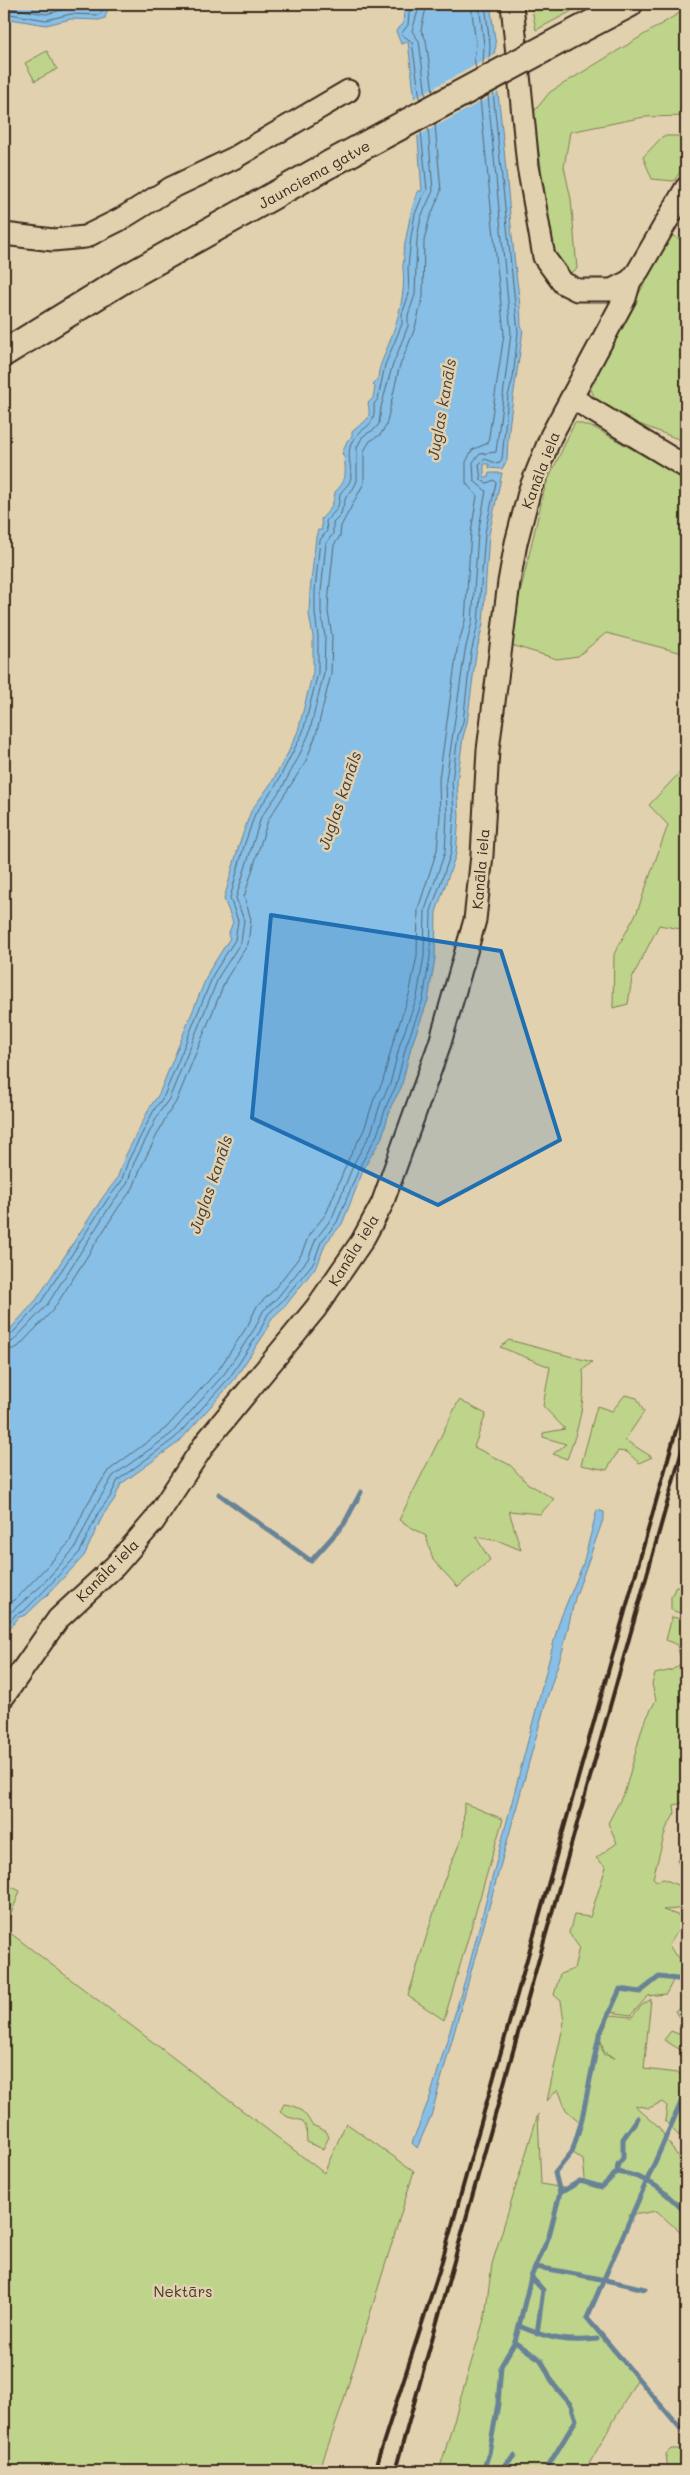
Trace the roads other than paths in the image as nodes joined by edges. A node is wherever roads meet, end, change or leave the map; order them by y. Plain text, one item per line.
1 (512, 4) edge
2 (630, 4) edge
3 (348, 91) dead end
4 (686, 188) edge
5 (4, 234) edge
6 (630, 281) junction
7 (4, 353) edge
8 (572, 398) junction
9 (686, 467) edge
10 (4, 1696) edge

1 - 6 street
2 - 7 main road, Jaunciema gatve, bridge
3 - 5 street
4 - 6 street, Kanāla iela
6 - 8 street, Kanāla iela
8 - 9 street
8 - 10 street, Kanāla iela

